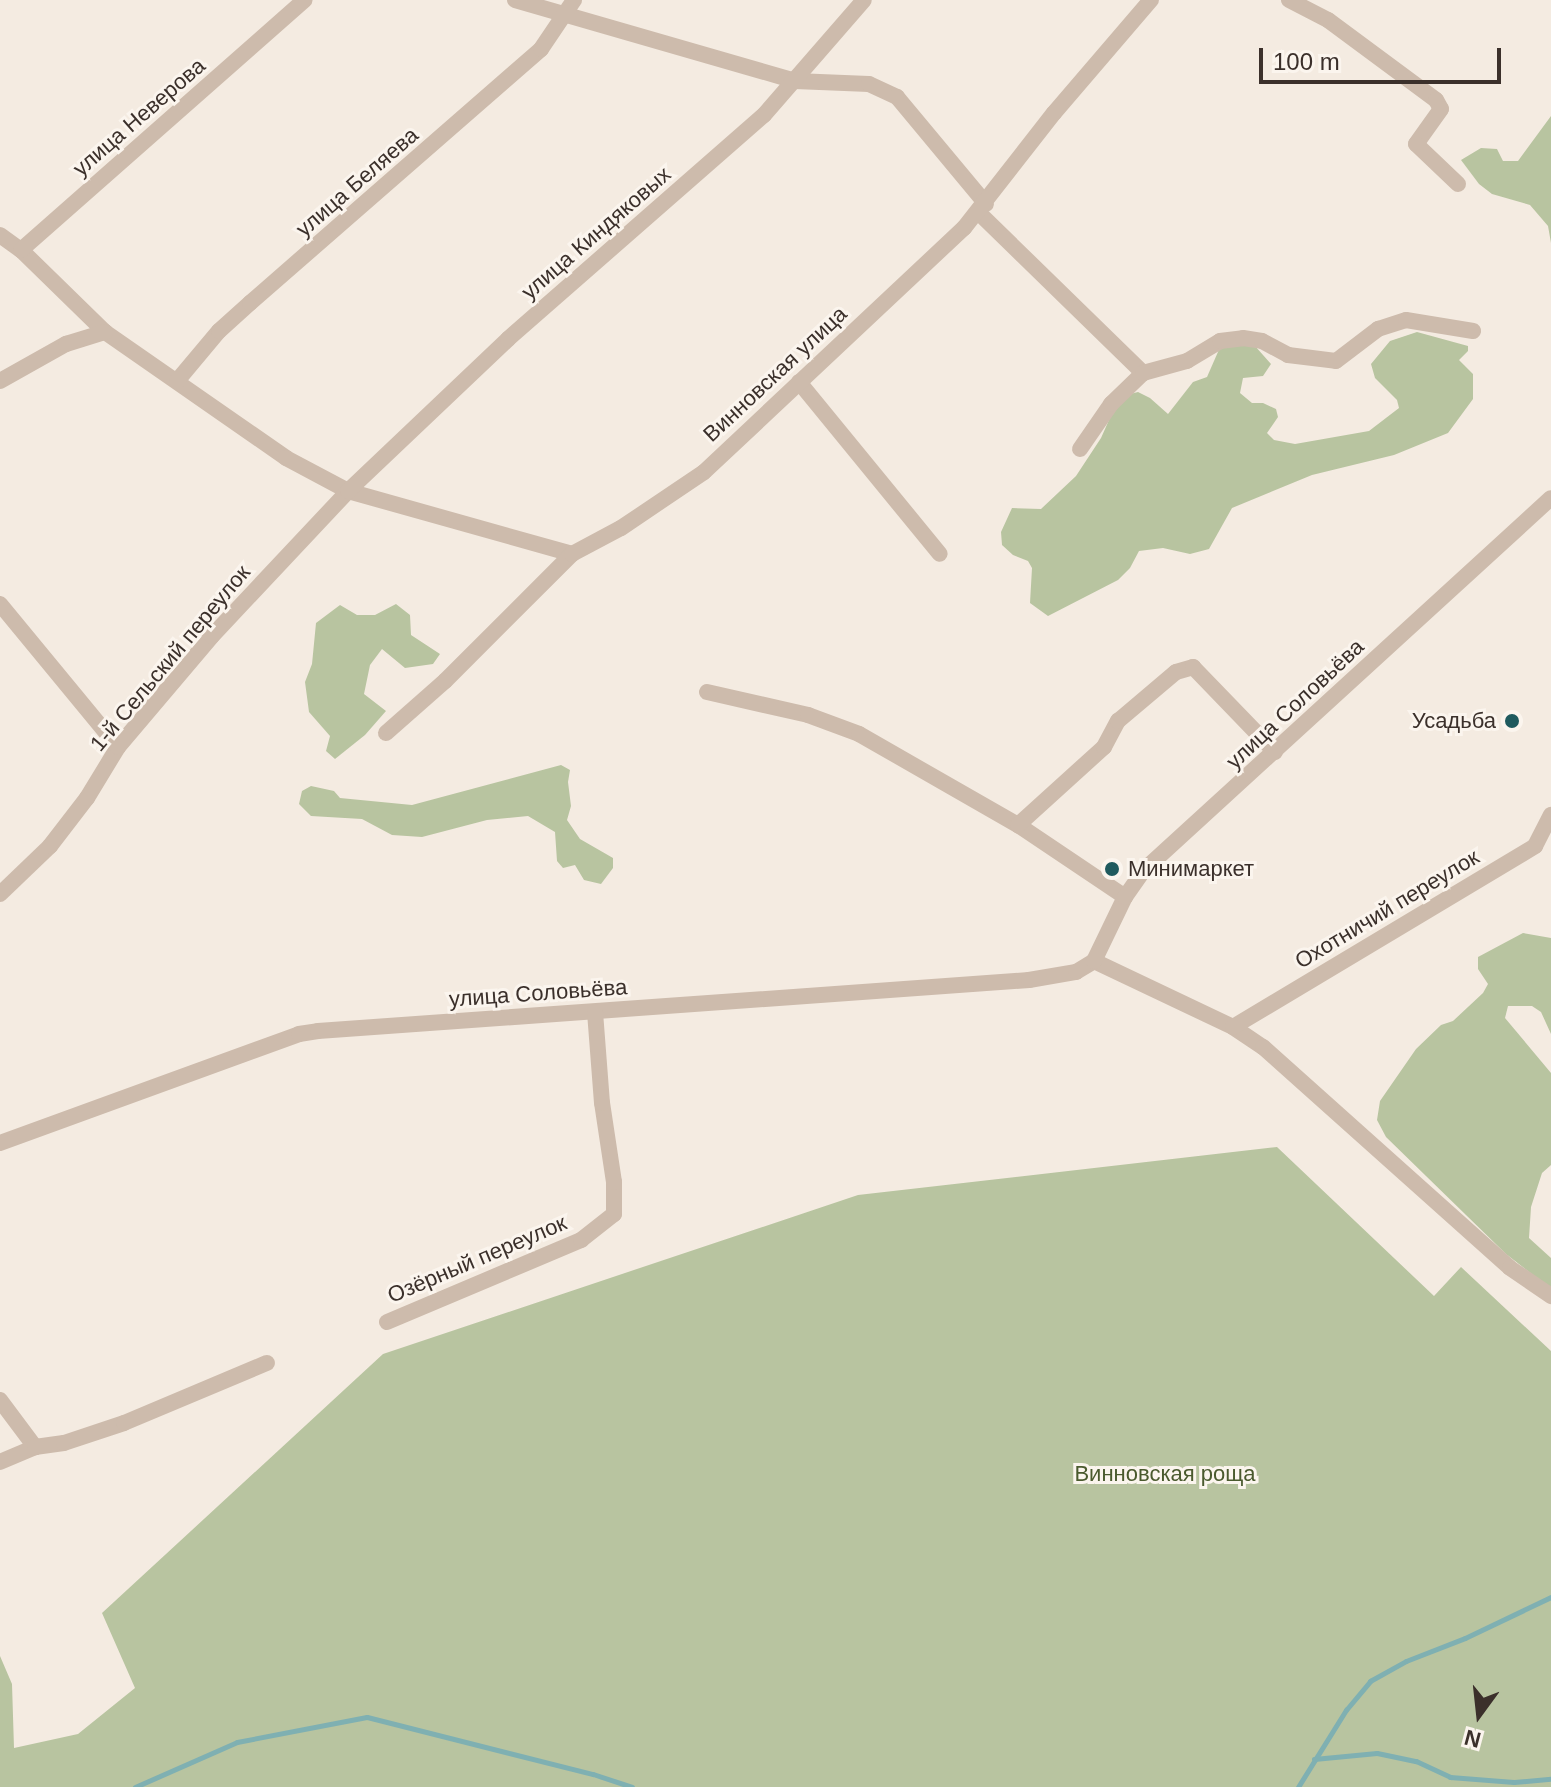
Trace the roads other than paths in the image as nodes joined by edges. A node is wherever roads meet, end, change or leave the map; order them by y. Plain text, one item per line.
1 (305, 0) edge
2 (515, 0) edge
3 (574, 0) edge
4 (864, 0) edge
5 (1151, 0) edge
6 (1289, 0) edge
7 (562, 14) junction
8 (795, 81) junction
9 (1458, 184) dead end
10 (982, 208) junction
11 (0, 235) edge
12 (21, 250) junction
13 (1473, 331) dead end
14 (105, 332) junction
15 (1143, 373) junction
16 (0, 381) edge
17 (177, 381) junction
18 (799, 382) junction
19 (1080, 449) dead end
20 (348, 491) junction
21 (1551, 498) edge
22 (572, 554) junction
23 (940, 554) dead end
24 (0, 604) edge
25 (707, 692) dead end
26 (386, 733) dead end
27 (118, 747) junction
28 (1275, 752) junction
29 (1551, 815) edge
30 (1018, 825) junction
31 (0, 894) edge
32 (1125, 897) junction
33 (1094, 961) junction
34 (595, 1012) junction
35 (1233, 1027) junction
36 (0, 1143) edge
37 (1551, 1296) edge
38 (387, 1322) dead end
39 (267, 1363) dead end
40 (0, 1400) edge
41 (35, 1447) junction
42 (0, 1462) edge

1 - 12 street, улица Неверова
2 - 7 street
3 - 7 street, улица Беляева
4 - 8 street, улица Киндяковых
5 - 10 street, Винновская улица
6 - 9 street
7 - 8 street
7 - 17 street, улица Беляева
8 - 10 street
8 - 20 street, улица Киндяковых
10 - 15 street
10 - 18 street, Винновская улица
11 - 12 street
12 - 14 street
13 - 15 street
14 - 16 street
14 - 17 street
15 - 19 street
17 - 20 street
18 - 22 street, Винновская улица
18 - 23 street
20 - 22 street
20 - 27 street, 1-й Сельский переулок
21 - 28 street, улица Соловьёва
22 - 26 street, Винновская улица
24 - 27 street
25 - 30 street
27 - 31 street, 1-й Сельский переулок
28 - 30 street
28 - 32 street, улица Соловьёва
29 - 35 street, Охотничий переулок
30 - 32 street
32 - 33 street, улица Соловьёва
33 - 34 street, улица Соловьёва
33 - 35 street
34 - 36 street, улица Соловьёва
34 - 38 street, Озёрный переулок
35 - 37 street
39 - 41 street
40 - 41 street
41 - 42 street

